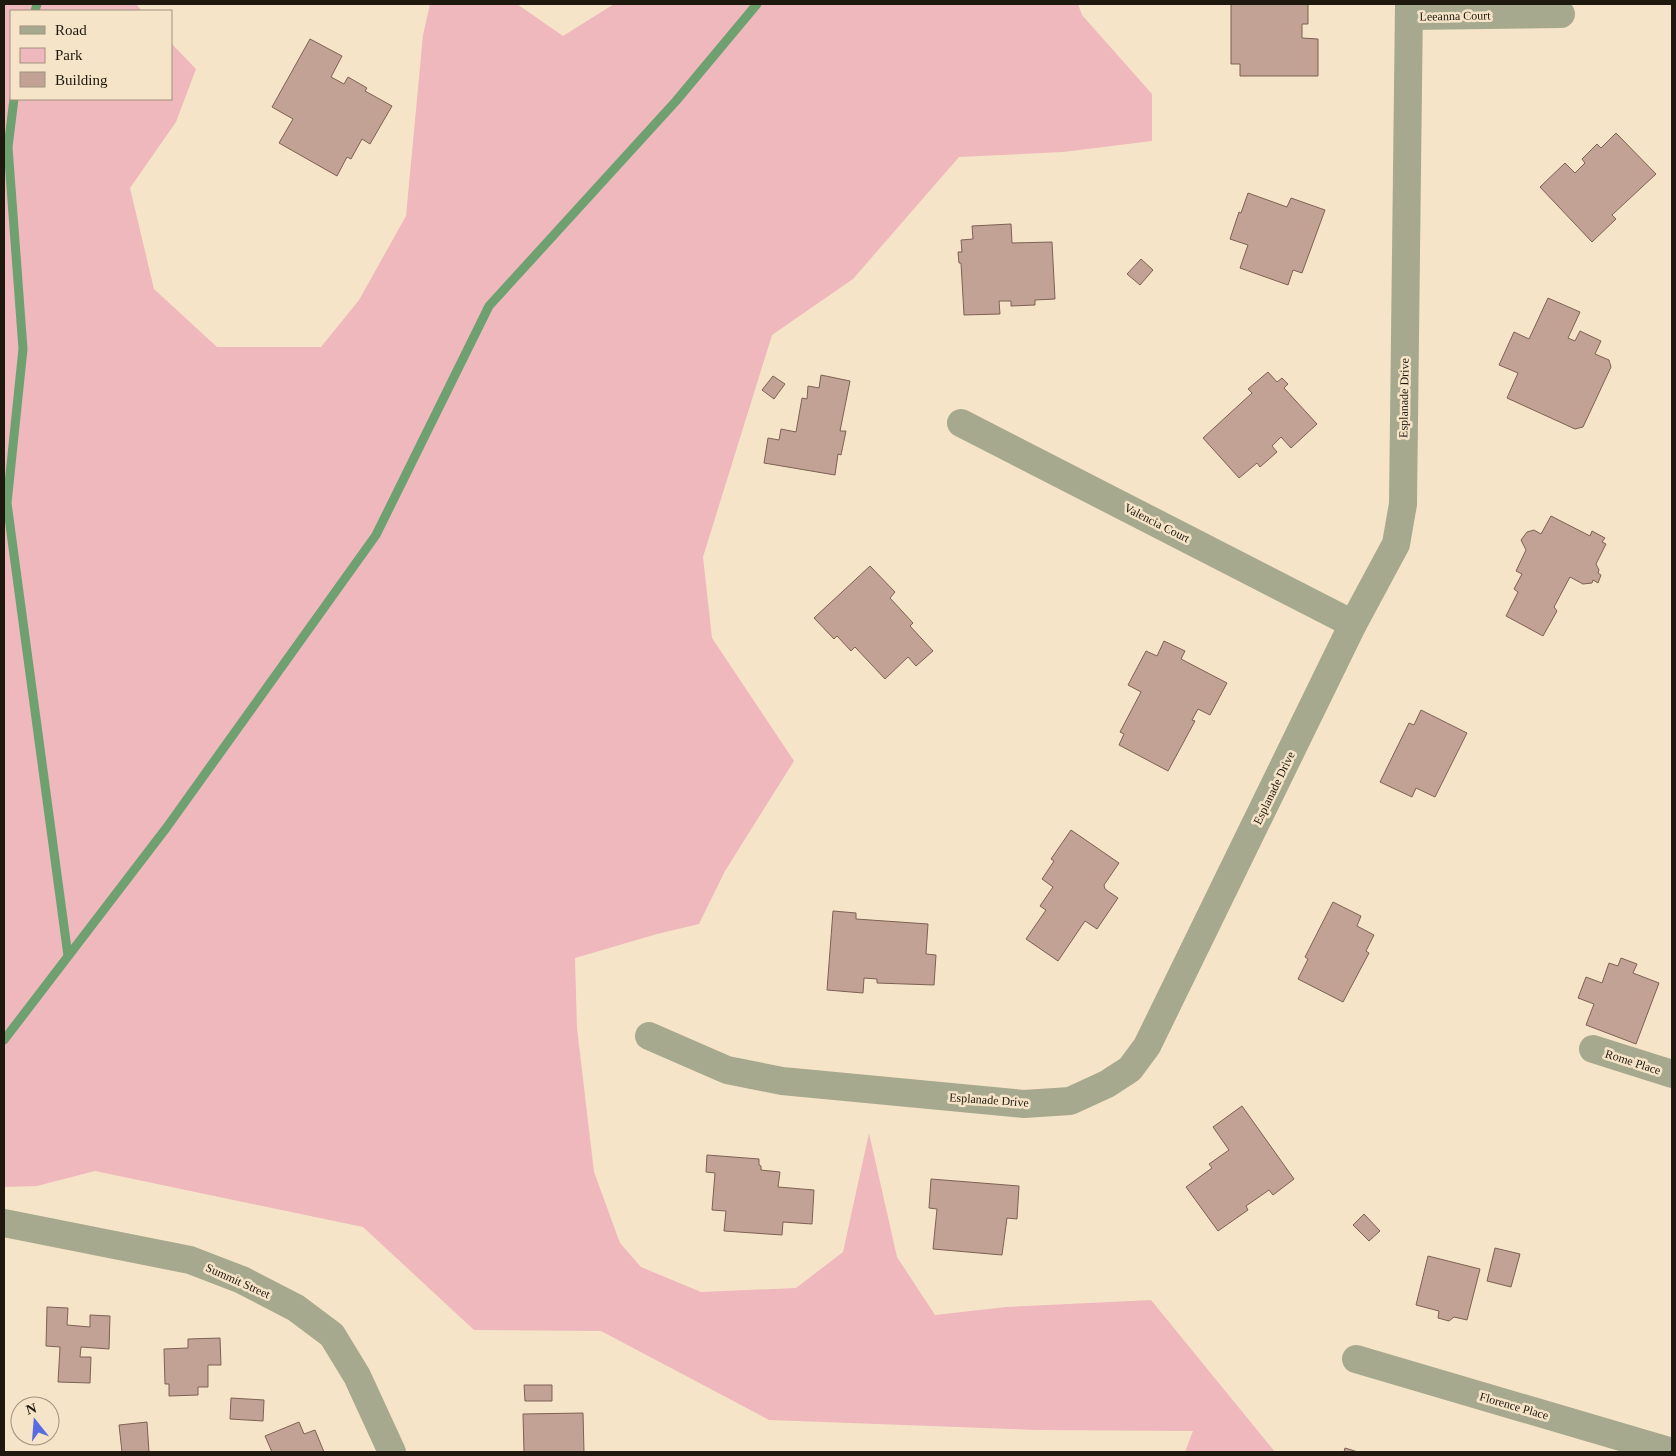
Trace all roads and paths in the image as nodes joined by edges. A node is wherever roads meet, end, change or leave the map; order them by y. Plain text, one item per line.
1 (1409, 10) edge
2 (1561, 14) dead end
3 (961, 423) dead end
4 (1353, 624) junction
5 (649, 1036) dead end
6 (1593, 1049) dead end
7 (1672, 1074) edge
8 (4, 1223) edge
9 (1356, 1360) dead end
10 (392, 1452) edge
11 (1672, 1452) edge

1 - 2 street, Leeanna Court
1 - 4 street, Esplanade Drive
3 - 4 street, Valencia Court
4 - 5 street, Esplanade Drive
6 - 7 street, Rome Place
8 - 10 street, Summit Street
9 - 11 street, Florence Place

